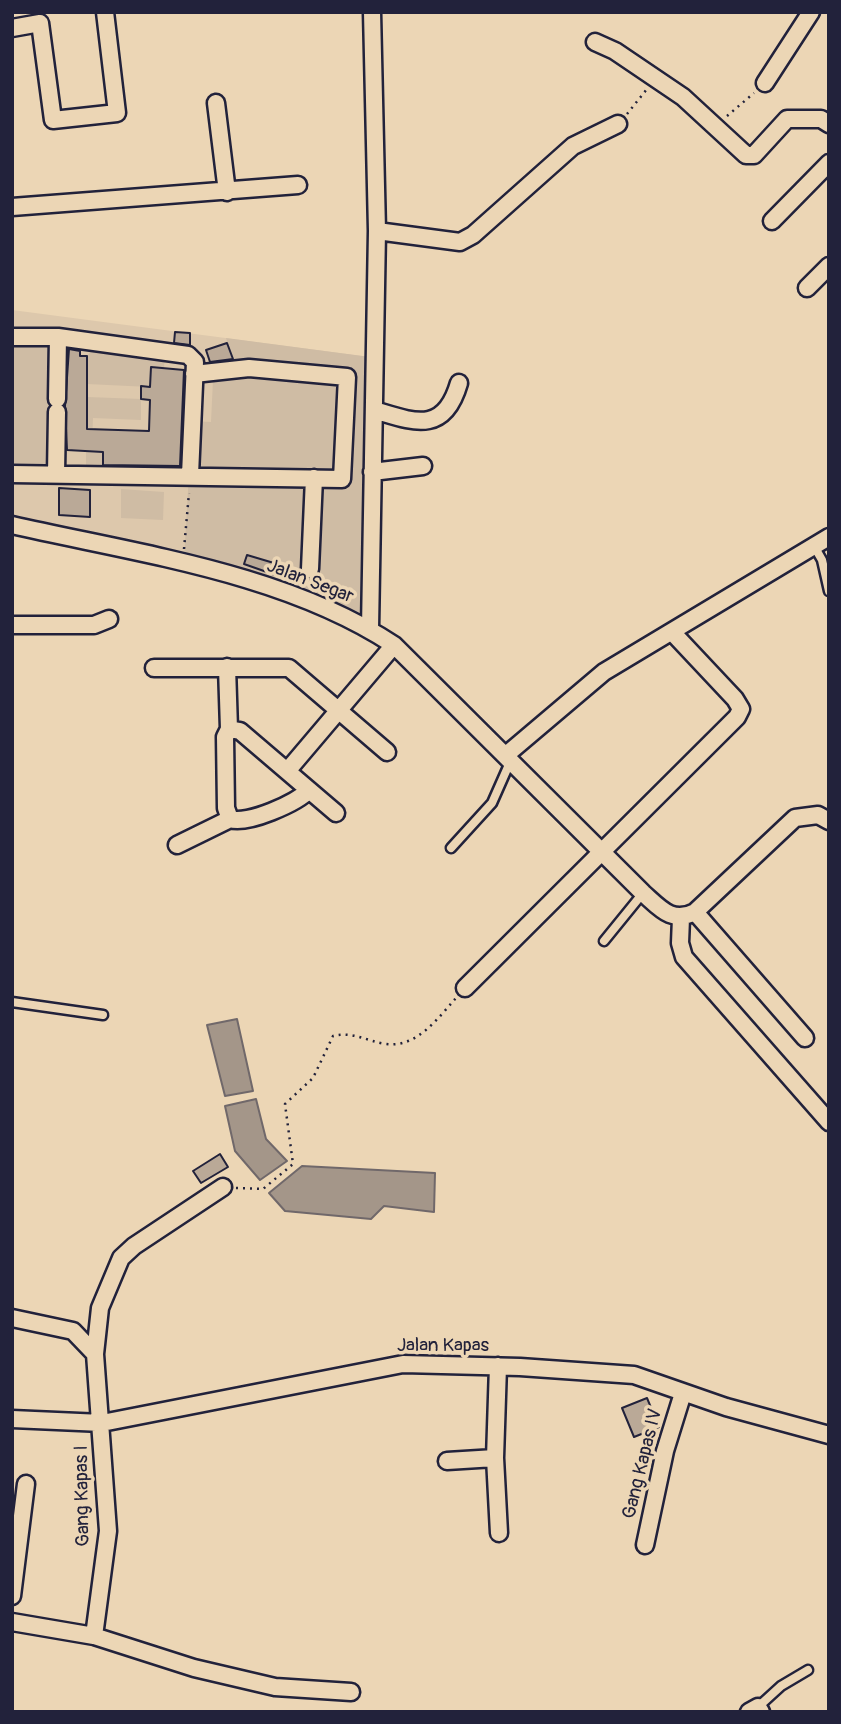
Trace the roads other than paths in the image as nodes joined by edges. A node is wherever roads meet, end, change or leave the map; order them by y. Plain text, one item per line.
1 (105, 12) edge
2 (372, 12) edge
3 (811, 12) edge
4 (12, 28) edge
5 (595, 42) dead end
6 (765, 83) road end
7 (216, 103) dead end
8 (618, 124) road end
9 (829, 124) edge
10 (829, 163) edge
11 (299, 185) dead end
12 (227, 192) junction
13 (12, 207) edge
14 (772, 221) dead end
15 (377, 231) junction
16 (829, 265) edge
17 (807, 288) dead end
18 (12, 337) edge
19 (58, 337) junction
20 (194, 374) junction
21 (459, 383) dead end
22 (374, 410) junction
23 (423, 466) dead end
24 (372, 472) junction
25 (12, 474) edge
26 (56, 474) junction
27 (190, 475) junction
28 (314, 478) junction
29 (12, 525) edge
30 (829, 537) edge
31 (822, 555) edge
32 (310, 569) dead end
33 (829, 591) edge
34 (109, 619) dead end
35 (12, 625) edge
36 (369, 628) junction
37 (673, 633) junction
38 (394, 645) junction
39 (227, 667) junction
40 (154, 668) dead end
41 (339, 711) junction
42 (229, 729) junction
43 (387, 752) dead end
44 (509, 757) junction
45 (288, 769) junction
46 (309, 790) junction
47 (336, 813) dead end
48 (230, 819) junction
49 (829, 821) edge
50 (177, 845) dead end
51 (451, 848) dead end
52 (602, 852) junction
53 (643, 893) junction
54 (688, 915) junction
55 (604, 941) dead end
56 (465, 988) road end
57 (12, 1002) edge
58 (103, 1015) dead end
59 (805, 1038) dead end
60 (829, 1122) edge
61 (223, 1187) road end
62 (12, 1318) edge
63 (95, 1354) junction
64 (498, 1366) junction
65 (683, 1393) junction
66 (12, 1419) edge
67 (102, 1423) junction
68 (829, 1434) edge
69 (495, 1458) junction
70 (447, 1461) dead end
71 (26, 1484) dead end
72 (499, 1533) dead end
73 (645, 1545) dead end
74 (12, 1597) edge
75 (12, 1622) edge
76 (94, 1636) junction
77 (808, 1670) dead end
78 (351, 1692) dead end
79 (756, 1710) edge

1 - 4 street
2 - 15 street
3 - 6 street
5 - 9 street
7 - 12 street
8 - 15 street
10 - 14 street
11 - 12 street
12 - 13 street
15 - 22 street
16 - 17 street
18 - 19 street
19 - 20 street
19 - 26 street
20 - 27 street
20 - 28 street
21 - 22 street
22 - 24 street
23 - 24 street
24 - 36 street
25 - 26 street
26 - 27 street
27 - 28 street
28 - 32 street
29 - 36 street, Jalan Segar
30 - 31 street
31 - 33 lane
31 - 37 street
34 - 35 street
36 - 38 street, Jalan Segar
37 - 44 street
37 - 52 street
38 - 41 street
38 - 44 street, Jalan Segar
39 - 40 street
39 - 41 street
39 - 42 street
41 - 43 street
41 - 45 street
42 - 45 street
42 - 48 street
44 - 51 lane
44 - 52 street, Jalan Segar
45 - 46 street
46 - 47 street
46 - 48 street
48 - 50 street
49 - 54 street
52 - 53 street, Jalan Segar
52 - 56 street
53 - 54 street, Jalan Segar
53 - 55 lane
54 - 59 street, Jalan Segar
54 - 60 street
57 - 58 lane
61 - 63 street, Gang Kapas I
62 - 63 street
63 - 67 street, Gang Kapas I
64 - 65 street, Jalan Kapas
64 - 67 street, Jalan Kapas
64 - 69 street
65 - 68 street, Jalan Kapas
65 - 73 street, Gang Kapas IV
66 - 67 street, Jalan Kapas
67 - 76 street, Gang Kapas I
69 - 70 street
69 - 72 street
71 - 74 street
75 - 76 street
76 - 78 street
77 - 79 lane

